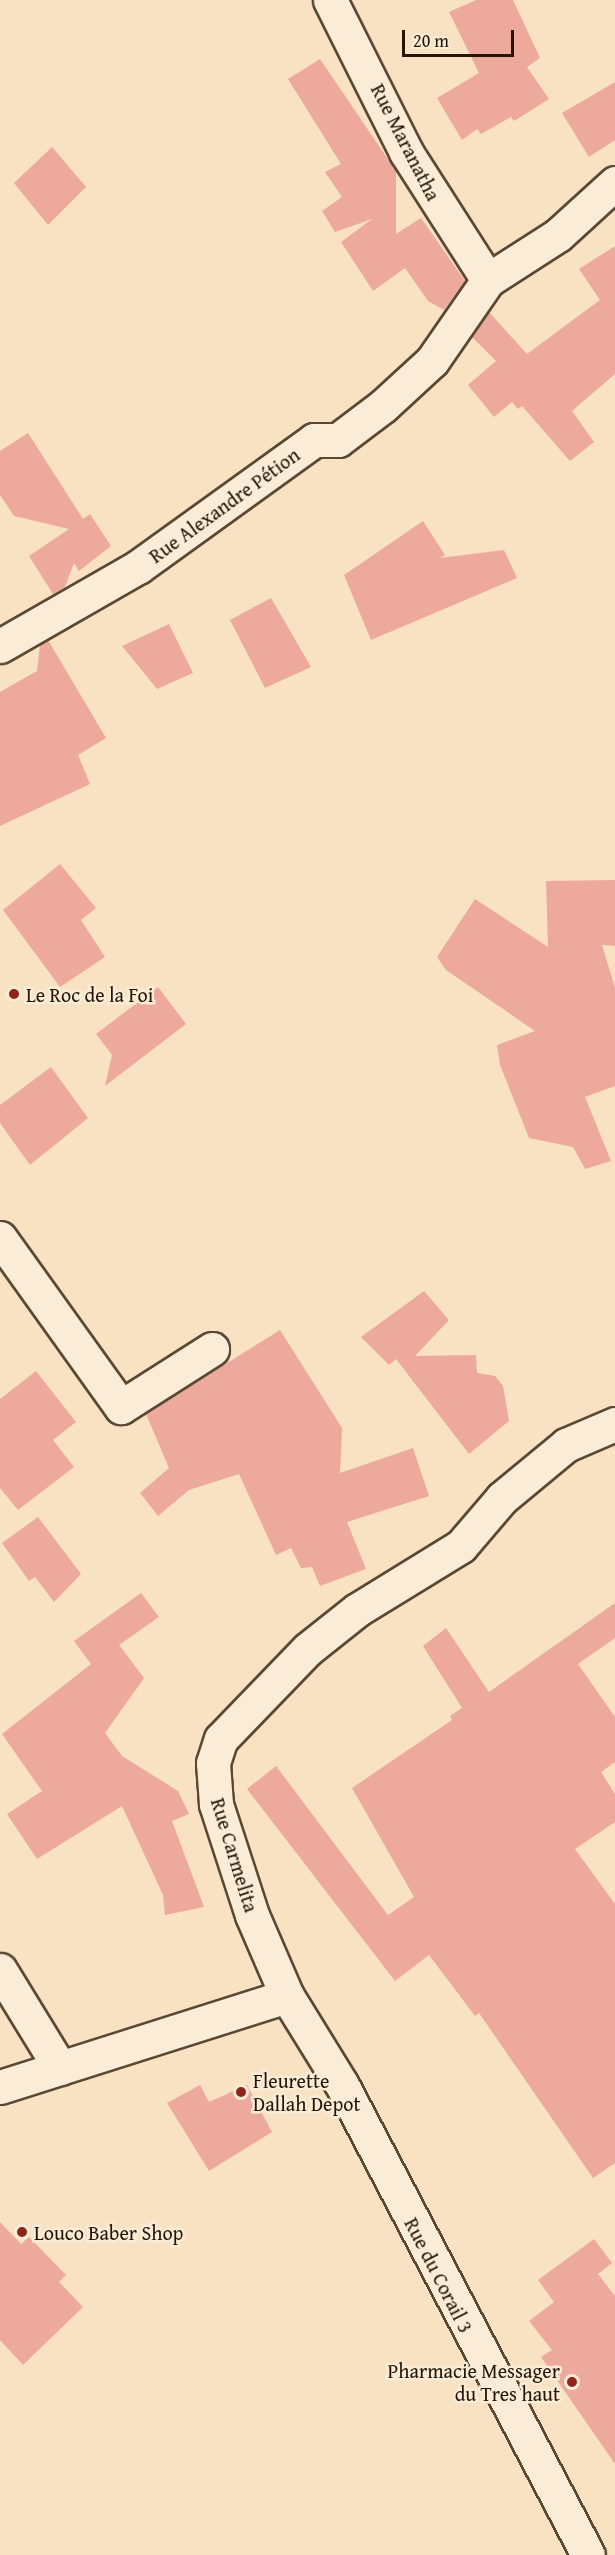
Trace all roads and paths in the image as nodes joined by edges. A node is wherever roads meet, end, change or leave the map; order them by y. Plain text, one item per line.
1 (330, 0) edge
2 (615, 183) edge
3 (488, 280) junction
4 (0, 646) edge
5 (0, 1238) edge
6 (212, 1349) dead end
7 (615, 1424) edge
8 (0, 1970) edge
9 (287, 1996) junction
10 (60, 2068) junction
11 (0, 2087) edge
12 (588, 2555) edge

1 - 3 street, Rue Maranatha
2 - 3 street, Rue Alexandre Pétion
3 - 4 street, Rue Alexandre Pétion
5 - 6 street
7 - 9 street, Rue Carmelita
8 - 10 street
9 - 10 street
9 - 12 street, Rue du Corail 3
10 - 11 street

